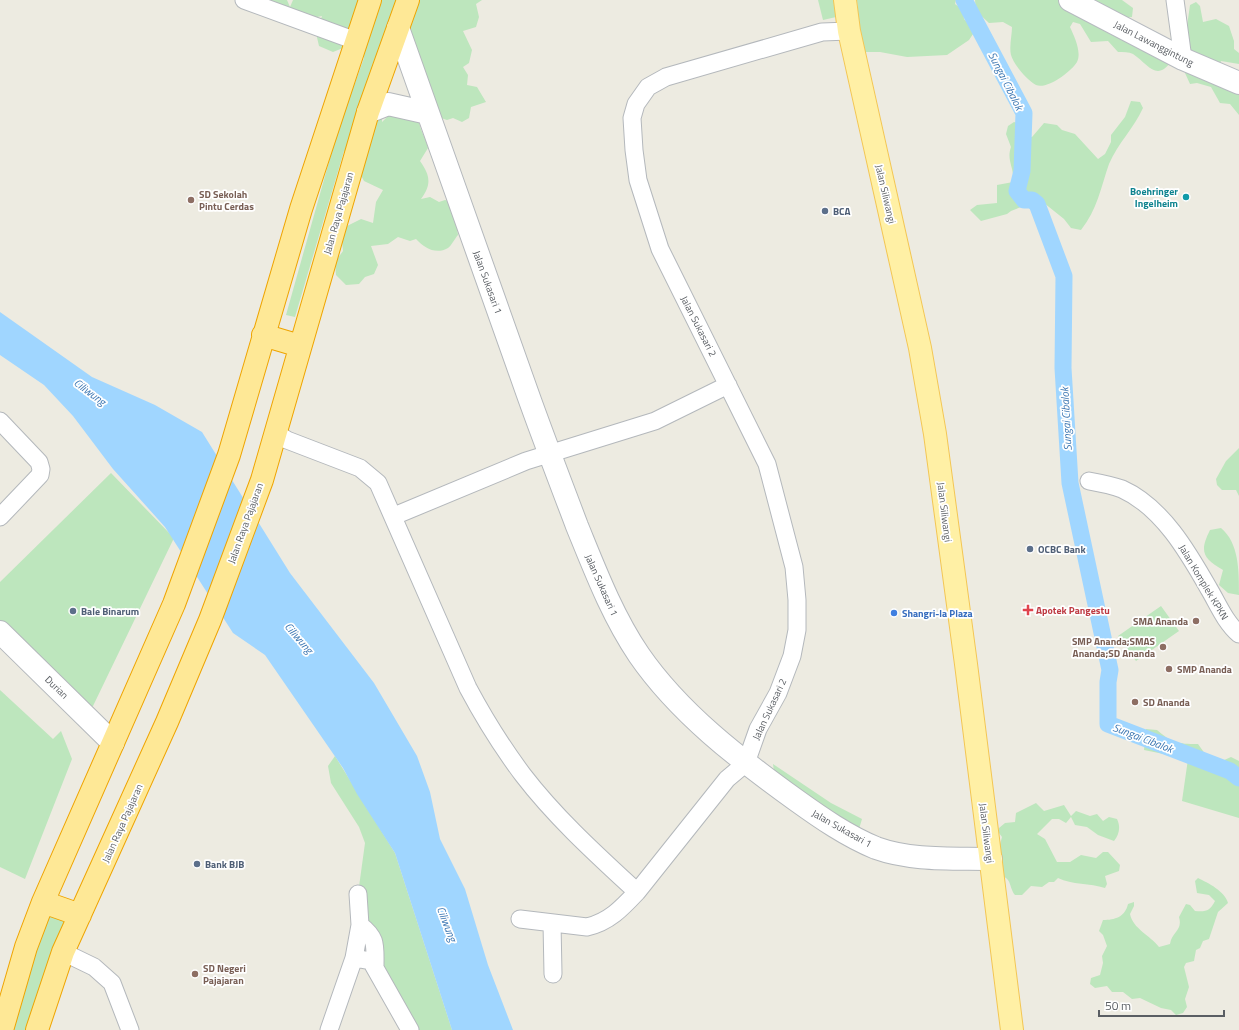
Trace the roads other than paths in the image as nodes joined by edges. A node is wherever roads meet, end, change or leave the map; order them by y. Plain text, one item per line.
1 (244, 0) edge
2 (370, 0) edge
3 (408, 0) edge
4 (846, 0) edge
5 (1070, 0) edge
6 (1175, 0) edge
7 (398, 28) junction
8 (849, 31) junction
9 (356, 41) junction
10 (1183, 59) junction
11 (1239, 83) edge
12 (368, 112) junction
13 (428, 113) junction
14 (263, 335) junction
15 (300, 346) junction
16 (728, 385) junction
17 (0, 421) edge
18 (276, 433) junction
19 (549, 453) junction
20 (1089, 481) dead end
21 (394, 516) junction
22 (0, 517) edge
23 (0, 632) edge
24 (1239, 634) edge
25 (113, 743) junction
26 (746, 763) junction
27 (991, 858) junction
28 (637, 892) junction
29 (358, 894) dead end
30 (43, 902) junction
31 (80, 915) junction
32 (520, 919) dead end
33 (552, 923) junction
34 (360, 924) junction
35 (63, 952) junction
36 (354, 958) junction
37 (375, 966) junction
38 (553, 974) dead end
39 (2, 1030) edge
40 (37, 1030) edge
41 (130, 1030) edge
42 (329, 1030) edge
43 (410, 1030) edge
44 (1012, 1030) edge

1 - 9 street
2 - 9 highway
3 - 7 highway, Jalan Raya Pajajaran
4 - 8 main road, Jalan Siliwangi
5 - 10 street, Jalan Lawanggintung
6 - 10 street
7 - 12 highway, Jalan Raya Pajajaran
7 - 13 street, Jalan Sukasari 1
8 - 16 street, Jalan Sukasari 2
8 - 27 main road, Jalan Siliwangi
9 - 14 highway
10 - 11 street, Jalan Lawanggintung
12 - 13 street
12 - 15 highway, Jalan Raya Pajajaran
13 - 19 street, Jalan Sukasari 1
14 - 15 highway
14 - 25 highway
15 - 18 highway, Jalan Raya Pajajaran
16 - 19 street
16 - 26 street, Jalan Sukasari 2
17 - 22 street
18 - 21 street
18 - 31 highway, Jalan Raya Pajajaran
19 - 21 street
19 - 26 street, Jalan Sukasari 1
20 - 24 street, Jalan Komplek KPKN
21 - 28 street
23 - 25 street, Durian
25 - 30 highway
26 - 27 street, Jalan Sukasari 1
26 - 28 street
27 - 44 main road, Jalan Siliwangi
28 - 33 street
29 - 34 street
30 - 31 highway
30 - 39 highway
31 - 35 highway, Jalan Raya Pajajaran
32 - 33 street
33 - 38 street
34 - 36 street
34 - 37 street
35 - 40 highway, Jalan Raya Pajajaran
35 - 41 street
36 - 37 street
36 - 42 street
37 - 43 street

